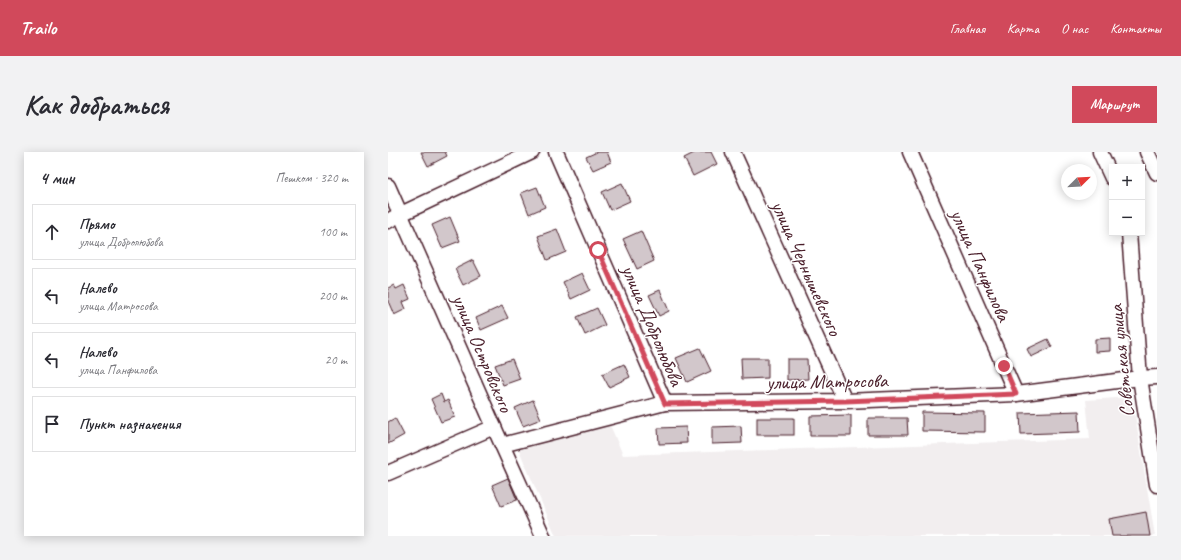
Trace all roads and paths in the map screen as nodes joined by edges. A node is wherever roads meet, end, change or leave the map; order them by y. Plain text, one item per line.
1 (532, 152) edge
2 (556, 152) edge
3 (733, 152) edge
4 (910, 152) edge
5 (1100, 152) edge
6 (1147, 152) edge
7 (1109, 172) edge
8 (1157, 172) edge
9 (388, 186) edge
10 (401, 214) junction
11 (388, 221) edge
12 (1129, 236) edge
13 (1157, 377) edge
14 (1140, 378) junction
15 (1016, 394) junction
16 (845, 401) junction
17 (665, 404) junction
18 (494, 427) junction
19 (502, 445) junction
20 (388, 473) edge
21 (1157, 484) edge
22 (543, 536) edge

1 - 10 street
2 - 17 street, улица Добролюбова
3 - 16 street, улица Чернышевского
4 - 15 street, улица Панфилова
5 - 7 street
6 - 8 street
9 - 10 street, улица Островского
10 - 11 street
10 - 18 street, улица Островского
12 - 14 street, Советская улица
13 - 14 street, улица Матросова
14 - 15 street, улица Матросова
14 - 21 street, Советская улица
15 - 16 street, улица Матросова
16 - 17 street, улица Матросова
17 - 19 street, улица Матросова
18 - 19 street, улица Островского
18 - 20 street
19 - 22 street, улица Островского

